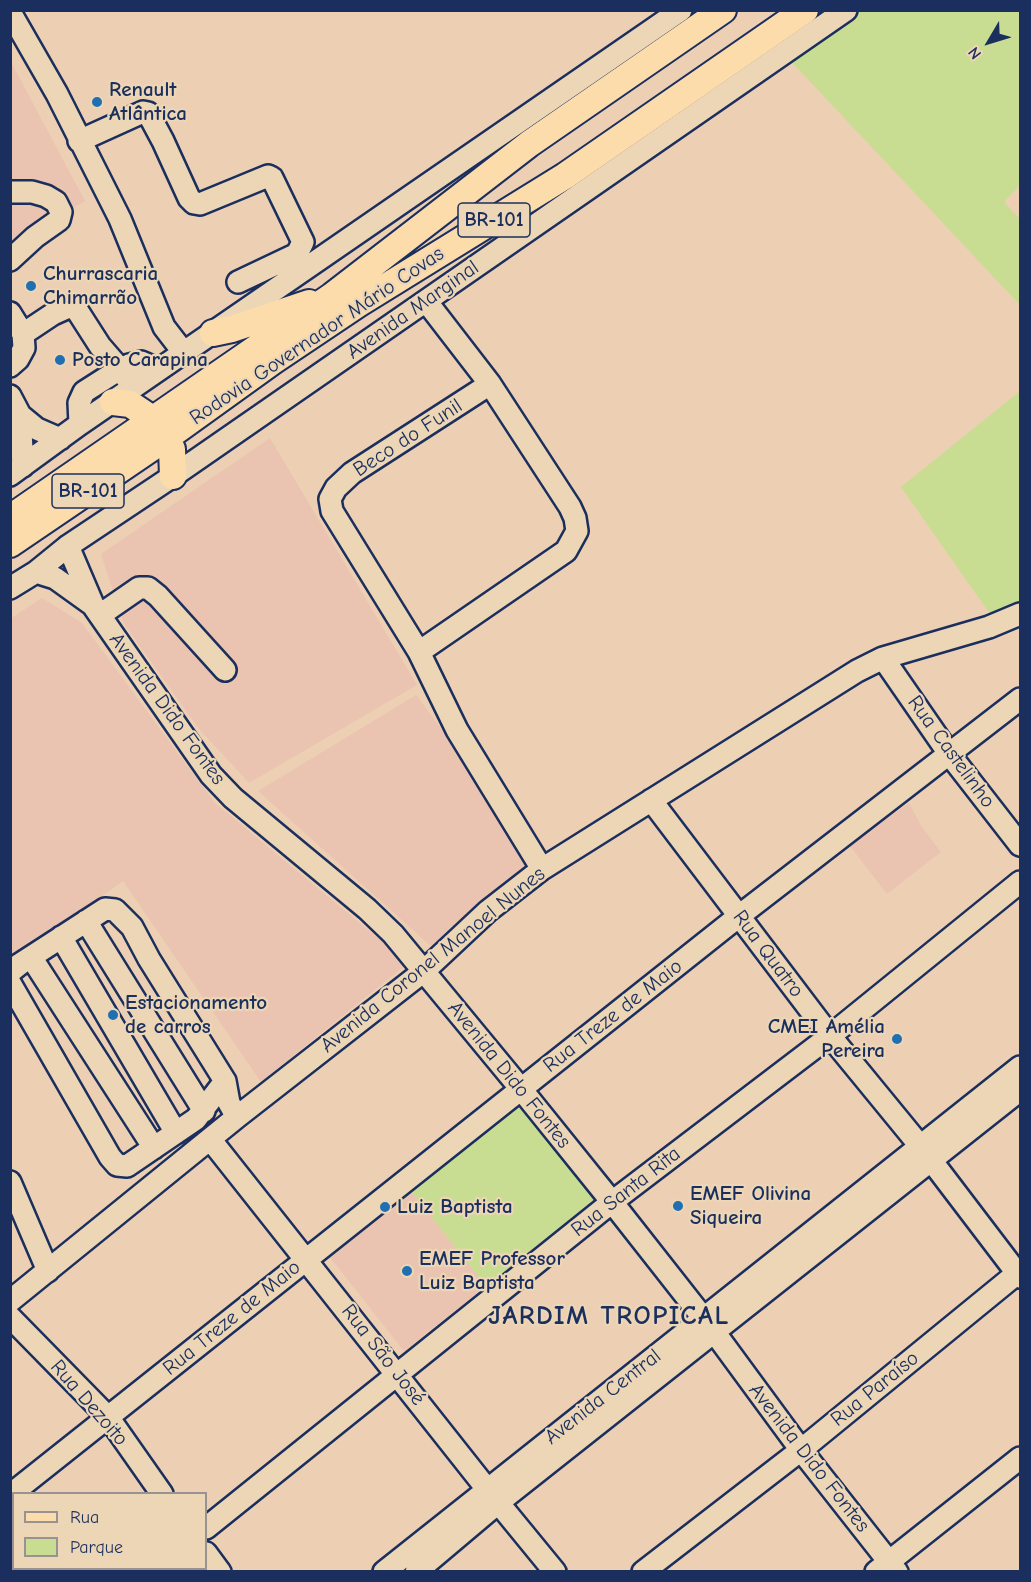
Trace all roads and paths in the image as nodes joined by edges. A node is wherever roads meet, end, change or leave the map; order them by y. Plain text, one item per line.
1 (681, 10) edge
2 (723, 10) edge
3 (804, 10) edge
4 (846, 10) edge
5 (10, 12) edge
6 (79, 141) junction
7 (10, 192) edge
8 (10, 260) edge
9 (238, 282) dead end
10 (332, 296) junction
11 (426, 301) junction
12 (10, 313) edge
13 (213, 333) junction
14 (23, 334) junction
15 (184, 352) junction
16 (10, 366) edge
17 (120, 369) junction
18 (155, 372) junction
19 (490, 384) junction
20 (123, 395) junction
21 (15, 406) edge
22 (80, 424) junction
23 (160, 429) junction
24 (60, 440) junction
25 (17, 470) edge
26 (173, 476) junction
27 (10, 518) edge
28 (10, 544) edge
29 (68, 546) junction
30 (36, 572) junction
31 (10, 588) edge
32 (97, 611) junction
33 (1020, 614) edge
34 (419, 652) junction
35 (883, 658) junction
36 (225, 670) dead end
37 (1020, 699) edge
38 (950, 755) junction
39 (651, 800) junction
40 (1020, 845) edge
41 (542, 868) junction
42 (1020, 882) edge
43 (739, 916) junction
44 (86, 921) junction
45 (61, 937) junction
46 (30, 957) junction
47 (424, 971) junction
48 (10, 972) edge
49 (10, 983) edge
50 (830, 1036) junction
51 (1020, 1067) edge
52 (225, 1081) junction
53 (521, 1089) junction
54 (1020, 1090) edge
55 (204, 1111) junction
56 (237, 1117) junction
57 (176, 1133) junction
58 (210, 1139) junction
59 (154, 1148) junction
60 (926, 1154) junction
61 (10, 1182) edge
62 (612, 1202) junction
63 (306, 1258) junction
64 (48, 1271) junction
65 (1019, 1274) edge
66 (11, 1303) edge
67 (709, 1326) junction
68 (397, 1372) junction
69 (108, 1417) junction
70 (801, 1450) junction
71 (1020, 1458) edge
72 (14, 1492) edge
73 (161, 1492) edge
74 (493, 1495) junction
75 (207, 1527) edge
76 (207, 1554) edge
77 (888, 1568) edge
78 (220, 1572) edge
79 (384, 1572) edge
80 (416, 1572) edge
81 (555, 1572) edge
82 (642, 1572) edge

1 - 13 street
2 - 10 main road, Rodovia Governador Mário Covas / BR-101
3 - 23 main road, Rodovia Governador Mário Covas / BR-101
4 - 11 street, Avenida Marginal
5 - 6 street
6 - 9 street
6 - 15 street
7 - 8 street
10 - 13 main road
10 - 23 main road, Rodovia Governador Mário Covas / BR-101
11 - 19 street
11 - 26 street, Avenida Marginal
12 - 14 street
13 - 15 street
14 - 16 street
14 - 17 street
15 - 18 street
17 - 18 street
17 - 20 street
17 - 22 street
18 - 20 street
19 - 34 street
19 - 34 street, Beco do Funil
20 - 22 street
20 - 23 main road
21 - 24 street
21 - 25 street
22 - 24 street
23 - 26 main road
23 - 27 main road, Rodovia Governador Mário Covas / BR-101
23 - 28 main road, Rodovia Governador Mário Covas / BR-101
24 - 25 street
26 - 29 street, Avenida Marginal
29 - 30 street, Avenida Marginal
29 - 32 street, Avenida Dido Fontes
30 - 31 street, Avenida Marginal
30 - 32 street, Avenida Dido Fontes
32 - 36 street
32 - 47 street, Avenida Dido Fontes
33 - 35 street, Avenida Coronel Manoel Nunes
34 - 41 street, Beco do Funil
35 - 38 street, Rua Castelinho
35 - 39 street, Avenida Coronel Manoel Nunes
37 - 38 street, Rua Treze de Maio
38 - 40 street, Rua Castelinho
38 - 43 street, Rua Treze de Maio
39 - 41 street, Avenida Coronel Manoel Nunes
39 - 43 street, Rua Quatro
41 - 47 street, Avenida Coronel Manoel Nunes
42 - 50 street, Rua Santa Rita
43 - 50 street, Rua Quatro
43 - 53 street, Rua Treze de Maio
44 - 45 street
44 - 52 street
44 - 55 street
45 - 46 street
45 - 57 street
46 - 48 street
46 - 59 street
47 - 53 street, Avenida Dido Fontes
47 - 56 street, Avenida Coronel Manoel Nunes
49 - 59 street
50 - 60 street, Rua Quatro
50 - 62 street, Rua Santa Rita
51 - 60 street, Avenida Central
52 - 55 street
52 - 56 street
53 - 62 street, Avenida Dido Fontes
53 - 63 street, Rua Treze de Maio
54 - 60 street, Avenida Central
55 - 57 street
56 - 58 street, Avenida Coronel Manoel Nunes
57 - 59 street
58 - 63 street, Rua São José
58 - 64 street, Avenida Coronel Manoel Nunes
60 - 65 street, Rua Quatro
60 - 67 street, Avenida Central
61 - 64 street
62 - 67 street, Avenida Dido Fontes
62 - 68 street, Rua Santa Rita
63 - 68 street, Rua São José
63 - 69 street, Rua Treze de Maio
64 - 66 street, Avenida Coronel Manoel Nunes
65 - 70 street, Rua Paraíso
66 - 69 street, Rua Dezoito
67 - 70 street, Avenida Dido Fontes
67 - 74 street, Avenida Central
68 - 74 street, Rua São José
68 - 75 street, Rua Santa Rita
69 - 72 street, Rua Treze de Maio
69 - 73 street, Rua Dezoito
70 - 77 street, Avenida Dido Fontes
70 - 82 street, Rua Paraíso
71 - 77 street
74 - 79 street, Avenida Central
74 - 80 street, Avenida Central
74 - 81 street, Rua São José
76 - 78 street

